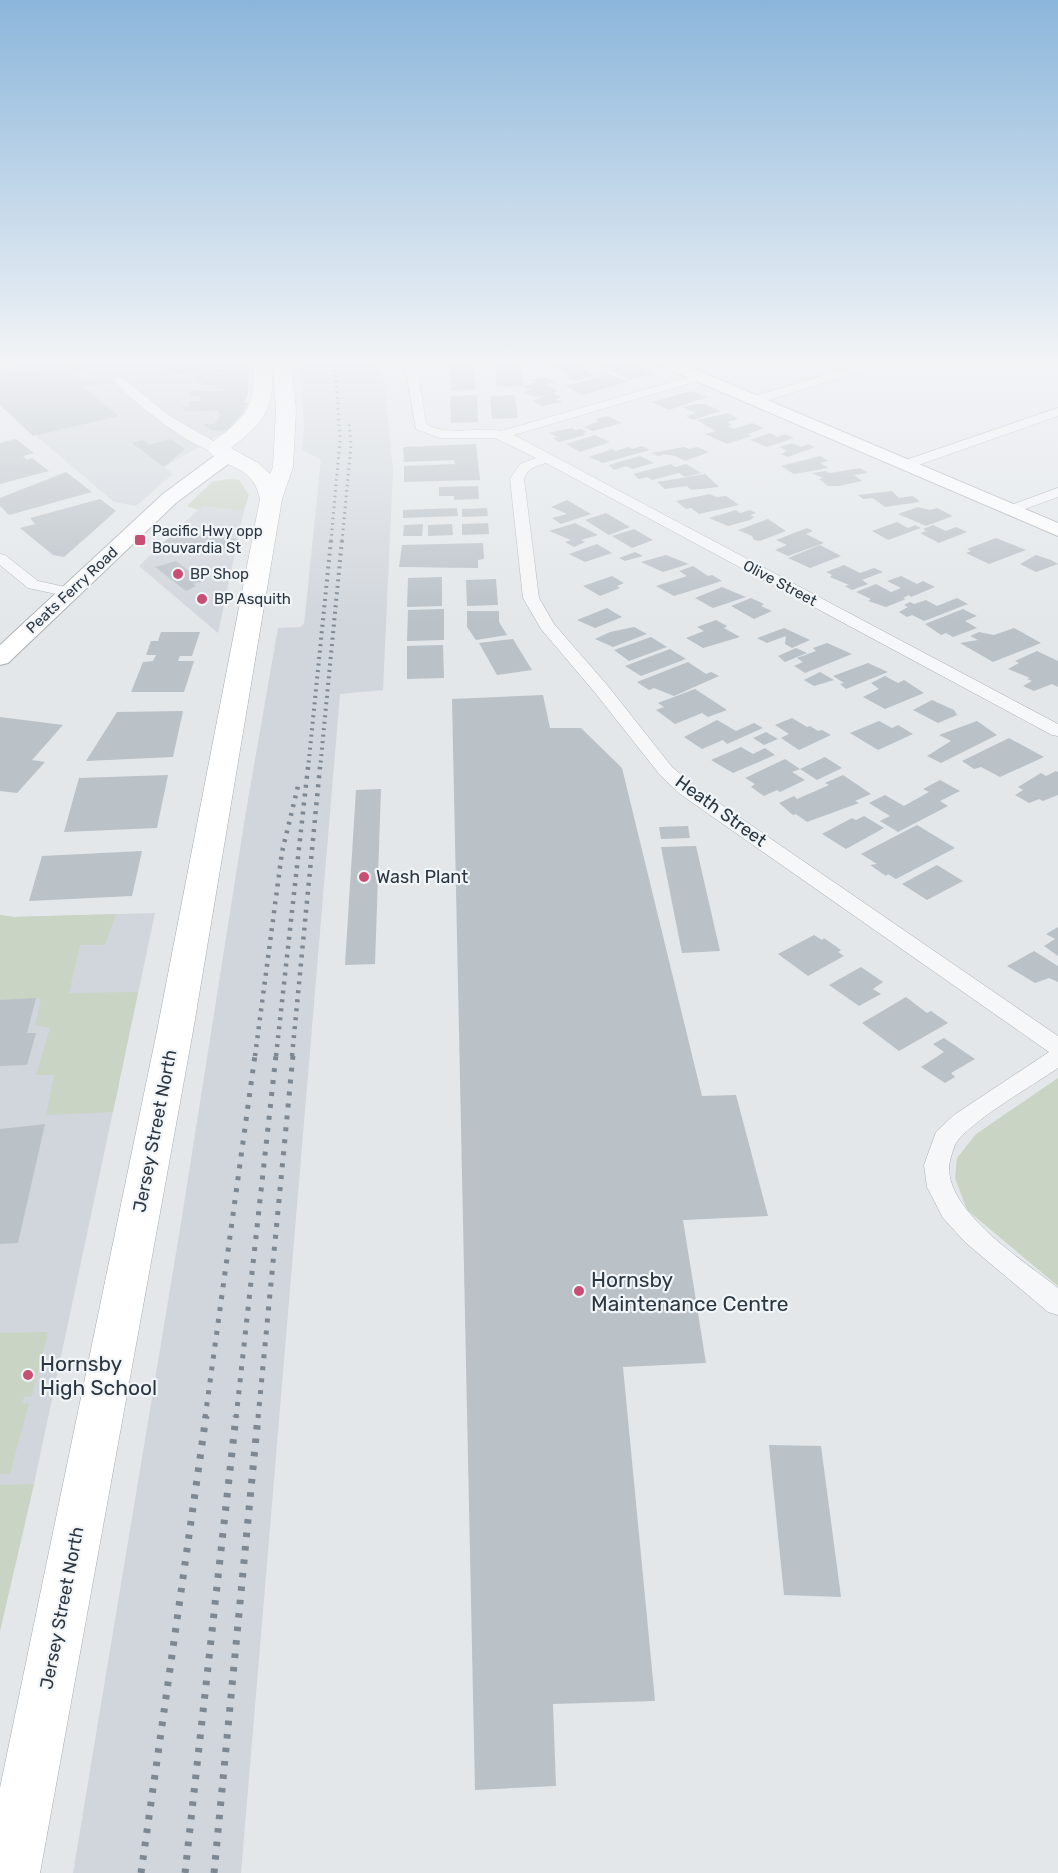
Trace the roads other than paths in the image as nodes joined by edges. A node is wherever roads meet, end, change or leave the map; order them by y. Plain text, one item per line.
1 (284, 447) edge
2 (525, 447) edge
3 (864, 447) edge
4 (956, 447) edge
5 (222, 448) junction
6 (547, 459) junction
7 (905, 465) junction
8 (188, 485) junction
9 (270, 488) junction
10 (1058, 492) edge
11 (170, 498) junction
12 (1011, 510) junction
13 (1058, 530) edge
14 (0, 558) edge
15 (70, 592) junction
16 (0, 658) edge
17 (1058, 731) edge
18 (1058, 1047) edge
19 (1058, 1057) edge
20 (1058, 1304) edge
21 (11, 1873) edge

1 - 9 main road, Jersey Street North
2 - 6 street, Olive Street
3 - 7 main road
4 - 7 street
5 - 8 main road, Peats Ferry Road
5 - 9 main road
5 - 11 main road, Peats Ferry Road
6 - 17 street, Olive Street
6 - 18 street, Heath Street
7 - 12 main road
8 - 9 main road
8 - 11 main road, Peats Ferry Road
9 - 21 main road, Jersey Street North
10 - 12 street
11 - 15 main road, Peats Ferry Road
12 - 13 main road
14 - 15 street
15 - 16 main road, Peats Ferry Road
19 - 20 street

